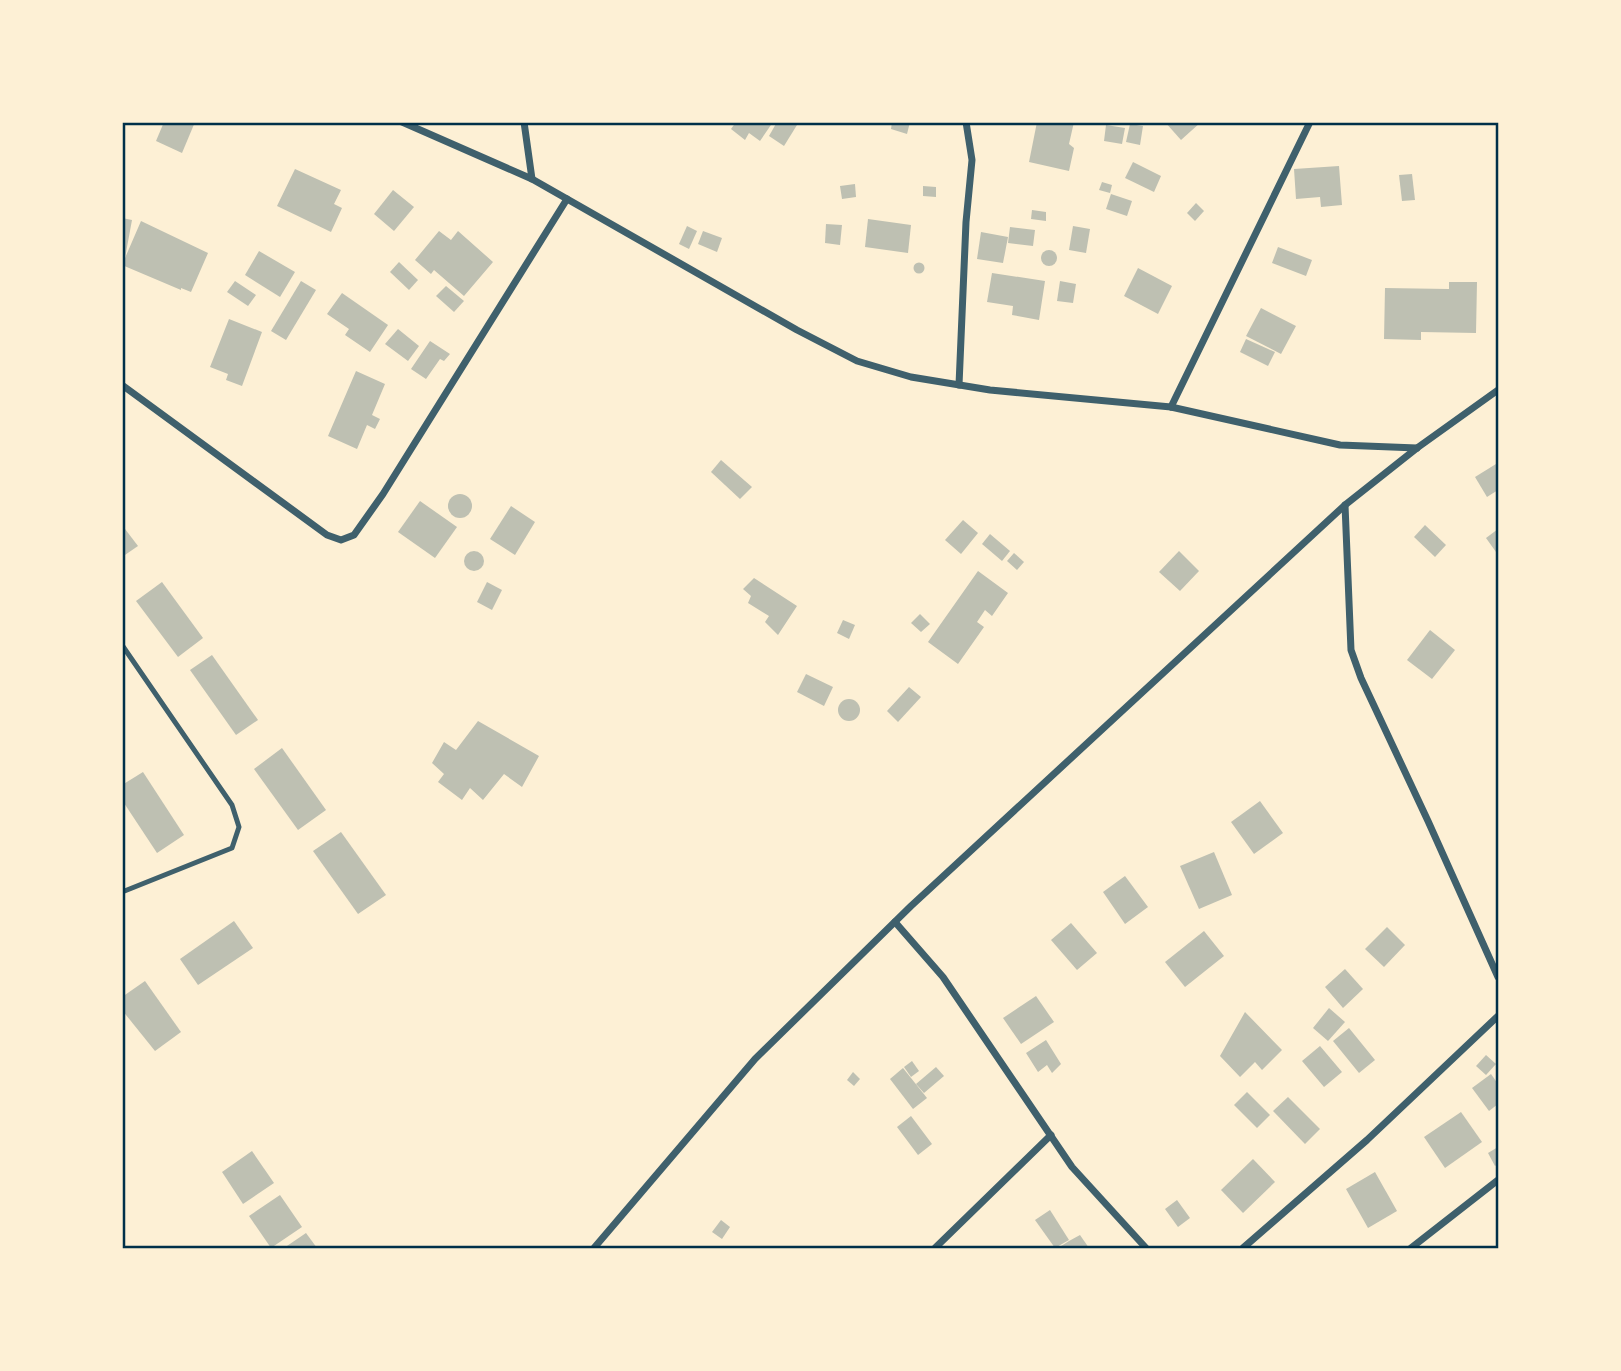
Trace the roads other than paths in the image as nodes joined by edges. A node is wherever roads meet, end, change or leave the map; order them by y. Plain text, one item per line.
1 (402, 122) edge
2 (524, 122) edge
3 (966, 122) edge
4 (1310, 122) edge
5 (532, 179) junction
6 (567, 199) junction
7 (122, 385) edge
8 (959, 385) junction
9 (1499, 390) edge
10 (1171, 407) junction
11 (1417, 448) junction
12 (1345, 505) junction
13 (122, 645) edge
14 (122, 892) edge
15 (895, 922) junction
16 (1499, 978) edge
17 (1499, 1016) edge
18 (1051, 1135) junction
19 (1499, 1180) edge
20 (594, 1248) edge
21 (934, 1248) edge
22 (1146, 1248) edge
23 (1243, 1248) edge
24 (1411, 1248) edge

1 - 5 street
2 - 5 street
3 - 8 street
4 - 10 street
5 - 6 street
6 - 7 street
6 - 8 street
8 - 10 street
9 - 11 street
10 - 11 street
11 - 12 street
12 - 15 street
12 - 16 street
13 - 14 lane
15 - 18 street
15 - 20 street
17 - 23 street
18 - 21 street
18 - 22 street
19 - 24 street

